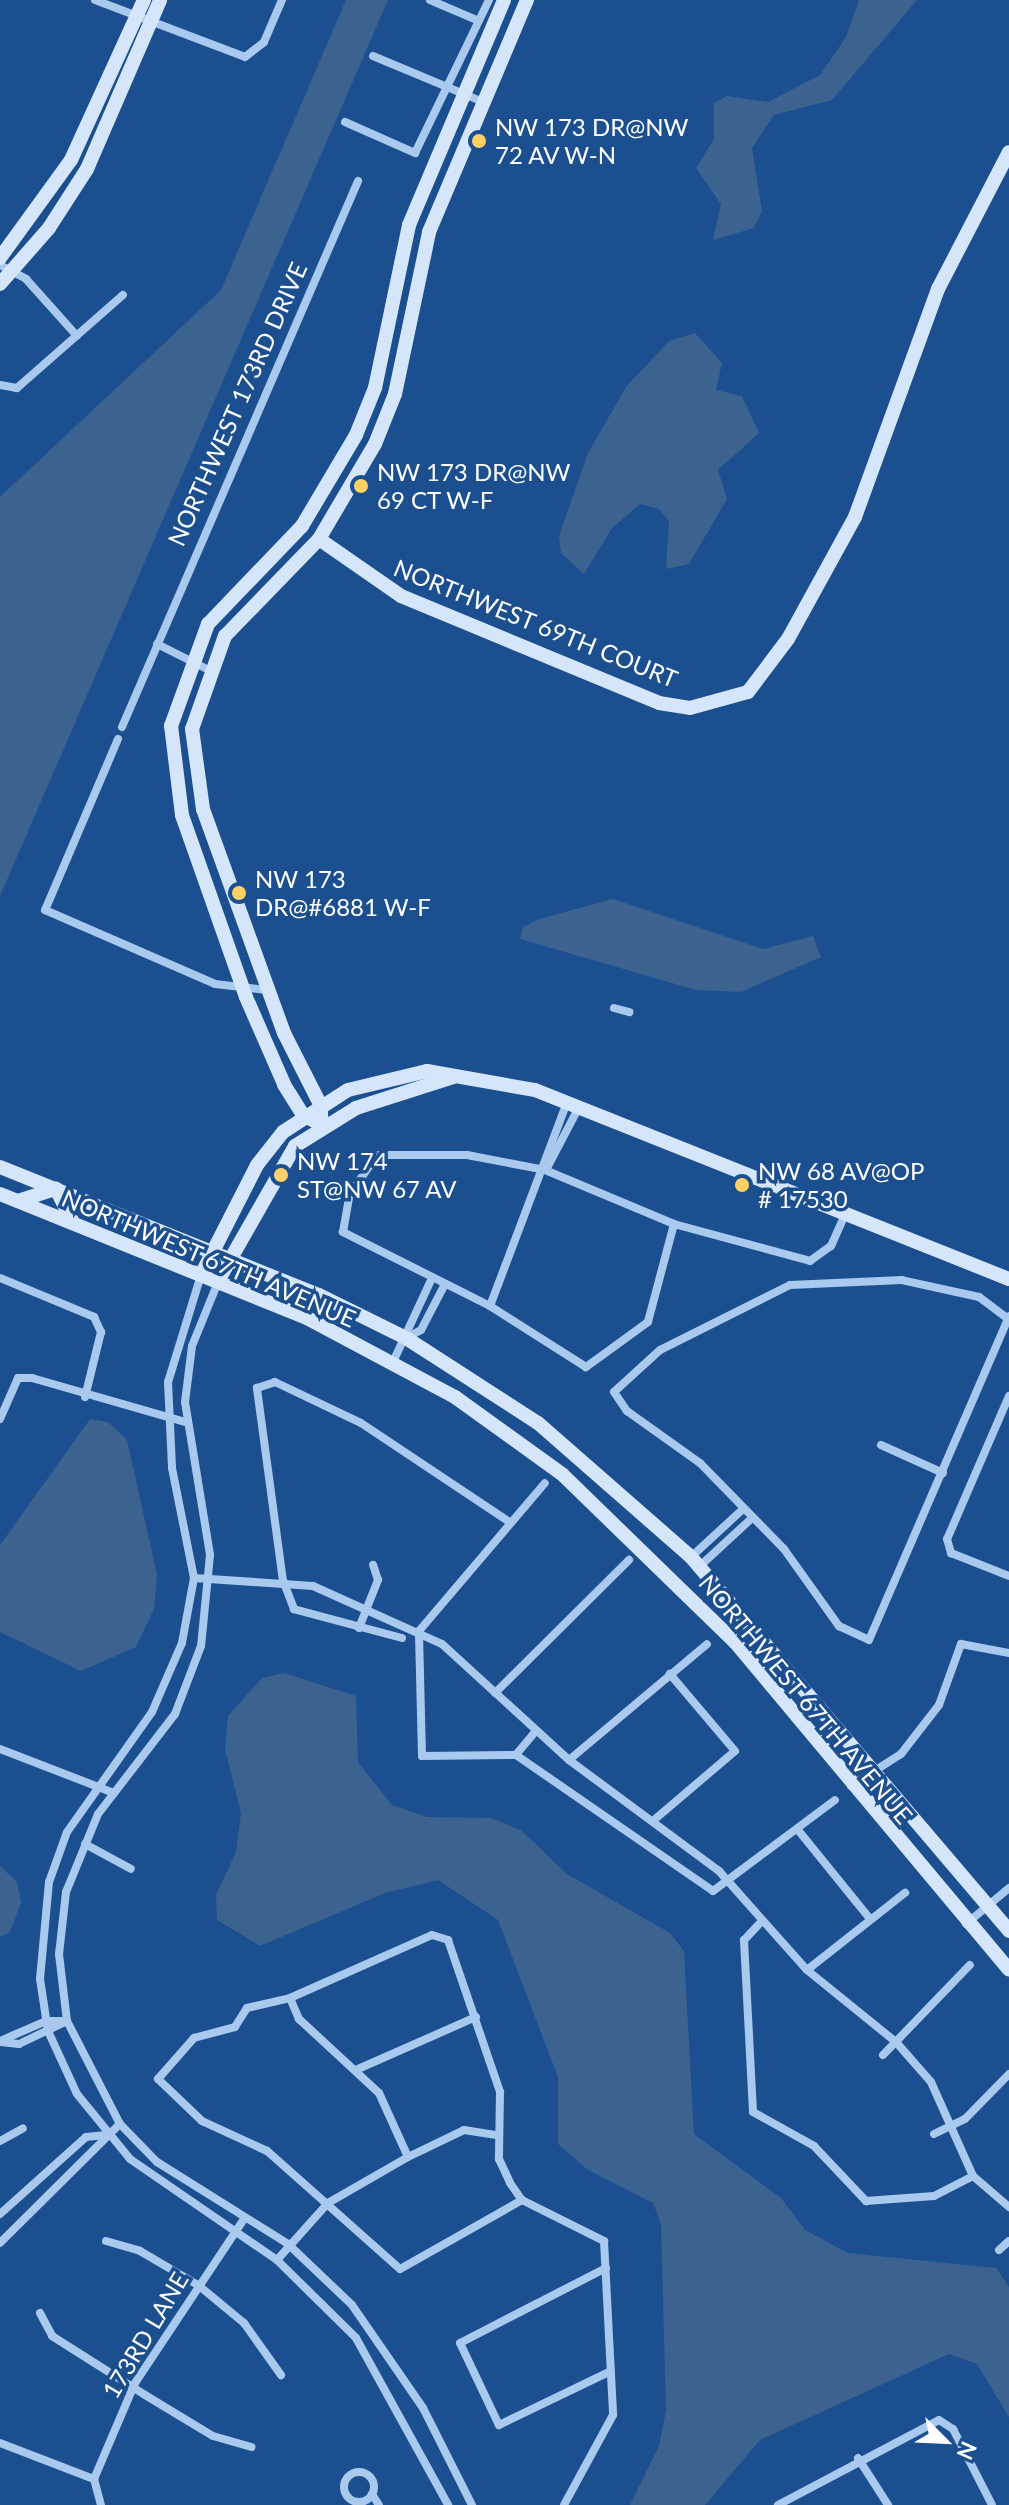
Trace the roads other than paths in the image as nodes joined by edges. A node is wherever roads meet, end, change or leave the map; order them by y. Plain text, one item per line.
1 (95, 0) edge
2 (144, 0) edge
3 (160, 0) edge
4 (282, 0) edge
5 (430, 0) edge
6 (489, 0) edge
7 (504, 0) edge
8 (527, 0) edge
9 (143, 20) junction
10 (479, 21) junction
11 (373, 56) dead end
12 (449, 88) junction
13 (464, 94) junction
14 (483, 102) junction
15 (345, 122) dead end
16 (1009, 152) edge
17 (358, 181) dead end
18 (0, 258) edge
19 (6, 268) edge
20 (0, 284) edge
21 (123, 295) dead end
22 (77, 336) junction
23 (0, 385) edge
24 (366, 411) junction
25 (385, 419) junction
26 (319, 539) junction
27 (157, 644) junction
28 (190, 661) junction
29 (209, 670) junction
30 (122, 727) dead end
31 (118, 739) dead end
32 (243, 987) junction
33 (266, 990) junction
34 (614, 1008) dead end
35 (629, 1012) dead end
36 (454, 1077) junction
37 (320, 1104) junction
38 (573, 1105) junction
39 (303, 1115) junction
40 (322, 1125) junction
41 (0, 1167) edge
42 (545, 1170) junction
43 (56, 1189) junction
44 (0, 1194) edge
45 (17, 1201) junction
46 (846, 1213) junction
47 (73, 1223) junction
48 (674, 1224) junction
49 (213, 1252) junction
50 (230, 1258) junction
51 (201, 1275) junction
52 (0, 1278) edge
53 (432, 1278) junction
54 (1009, 1279) edge
55 (218, 1281) junction
56 (445, 1284) junction
57 (490, 1306) junction
58 (1008, 1317) edge
59 (178, 1332) junction
60 (195, 1337) junction
61 (406, 1338) junction
62 (393, 1362) junction
63 (1009, 1396) edge
64 (85, 1397) junction
65 (167, 1417) junction
66 (0, 1419) edge
67 (185, 1422) junction
68 (881, 1445) dead end
69 (943, 1473) junction
70 (545, 1483) dead end
71 (743, 1509) junction
72 (752, 1518) junction
73 (508, 1521) junction
74 (719, 1531) junction
75 (728, 1540) junction
76 (629, 1560) dead end
77 (696, 1562) junction
78 (373, 1565) dead end
79 (1009, 1576) edge
80 (194, 1578) junction
81 (210, 1579) junction
82 (676, 1580) junction
83 (283, 1581) junction
84 (367, 1606) junction
85 (359, 1628) junction
86 (419, 1631) junction
87 (402, 1638) dead end
88 (707, 1644) dead end
89 (1009, 1653) edge
90 (670, 1674) junction
91 (495, 1693) junction
92 (535, 1732) junction
93 (0, 1749) edge
94 (516, 1755) junction
95 (569, 1760) junction
96 (875, 1772) junction
97 (96, 1783) junction
98 (851, 1786) junction
99 (114, 1793) junction
100 (835, 1800) dead end
101 (654, 1820) junction
102 (798, 1830) junction
103 (85, 1844) junction
104 (131, 1869) dead end
105 (731, 1883) junction
106 (1009, 1888) edge
107 (905, 1893) dead end
108 (986, 1907) junction
109 (870, 1919) junction
110 (761, 1922) junction
111 (965, 1924) junction
112 (1009, 1931) edge
113 (970, 1965) dead end
114 (807, 1970) junction
115 (1009, 1970) edge
116 (290, 1998) junction
117 (476, 2017) junction
118 (67, 2021) junction
119 (47, 2026) junction
120 (0, 2042) edge
121 (896, 2042) junction
122 (883, 2055) dead end
123 (358, 2069) junction
124 (1009, 2074) edge
125 (120, 2124) junction
126 (951, 2127) junction
127 (23, 2128) dead end
128 (934, 2134) dead end
129 (106, 2135) junction
130 (497, 2135) junction
131 (0, 2141) edge
132 (408, 2157) junction
133 (973, 2176) junction
134 (522, 2200) junction
135 (328, 2203) junction
136 (1009, 2207) edge
137 (0, 2214) edge
138 (244, 2219) junction
139 (231, 2234) junction
140 (106, 2241) dead end
141 (1009, 2241) edge
142 (0, 2243) edge
143 (288, 2244) junction
144 (999, 2250) dead end
145 (277, 2260) junction
146 (606, 2268) junction
147 (198, 2285) junction
148 (40, 2313) dead end
149 (611, 2371) junction
150 (281, 2375) dead end
151 (135, 2383) junction
152 (0, 2443) edge
153 (251, 2447) dead end
154 (858, 2458) junction
155 (94, 2479) junction
156 (372, 2494) dead end
157 (101, 2505) edge
158 (379, 2505) edge
159 (448, 2505) edge
160 (472, 2505) edge
161 (564, 2505) edge
162 (778, 2505) edge
163 (888, 2505) edge
164 (992, 2505) edge

1 - 9 street
2 - 9 street
3 - 9 street
4 - 9 street
5 - 10 street
6 - 10 street
7 - 13 street
8 - 14 street
9 - 18 street
9 - 19 street
10 - 12 street
11 - 12 street
12 - 13 street
12 - 15 street
13 - 14 street
13 - 24 street
14 - 25 street
16 - 26 street, NORTHWEST 69TH COURT
17 - 27 street, NORTHWEST 173RD DRIVE
19 - 20 street
19 - 22 street
21 - 22 street
22 - 23 street
24 - 25 street
24 - 28 street
25 - 26 street
26 - 29 street
27 - 28 street
27 - 30 street, NORTHWEST 173RD DRIVE
28 - 29 street
28 - 32 street
29 - 33 street
31 - 32 street
32 - 33 street
32 - 39 street
33 - 37 street
34 - 35 street
36 - 37 street
36 - 38 street
36 - 40 street
37 - 39 street
37 - 40 street
38 - 42 street
38 - 46 street
39 - 40 street
39 - 49 street
40 - 50 street
41 - 43 street, NORTHWEST 67TH AVENUE
42 - 48 street
42 - 53 street
42 - 57 street
43 - 45 street
43 - 47 street
43 - 49 street, NORTHWEST 67TH AVENUE
44 - 45 street, NORTHWEST 67TH AVENUE
45 - 47 street, NORTHWEST 67TH AVENUE
46 - 48 street
46 - 54 street
47 - 51 street, NORTHWEST 67TH AVENUE
48 - 57 street
49 - 50 street, NORTHWEST 67TH AVENUE
49 - 51 street
50 - 55 street
50 - 61 street, NORTHWEST 67TH AVENUE
51 - 55 street, NORTHWEST 67TH AVENUE
51 - 59 street
52 - 64 street
53 - 56 street
53 - 61 street
55 - 60 street
55 - 62 street, NORTHWEST 67TH AVENUE
56 - 57 street
56 - 61 street
58 - 69 street
58 - 71 street
59 - 60 street
59 - 65 street
60 - 67 street
61 - 62 street
61 - 77 street, NORTHWEST 67TH AVENUE
62 - 82 street, NORTHWEST 67TH AVENUE
63 - 79 street
64 - 65 street
64 - 66 street
65 - 67 street
65 - 80 street
67 - 81 street
68 - 69 street
69 - 72 street
70 - 73 street
71 - 72 street
71 - 74 street
72 - 75 street
73 - 83 street
73 - 86 street
74 - 75 street
74 - 77 street
75 - 77 street
76 - 91 street
77 - 82 street
77 - 96 street, NORTHWEST 67TH AVENUE
78 - 84 street
80 - 81 street
80 - 97 street
81 - 83 street
81 - 99 street
82 - 98 street, NORTHWEST 67TH AVENUE
83 - 84 street
83 - 85 street
84 - 85 street
84 - 86 street
85 - 87 street
86 - 91 street
86 - 94 street
88 - 90 street
89 - 96 street
90 - 95 street
90 - 101 street
91 - 92 street
92 - 94 street
92 - 95 street
93 - 97 street
94 - 105 street
95 - 101 street
96 - 98 street
96 - 108 street, NORTHWEST 67TH AVENUE
97 - 99 street
97 - 119 street
98 - 111 street, NORTHWEST 67TH AVENUE
99 - 103 street
100 - 102 street
101 - 105 street
102 - 105 street
102 - 109 street
103 - 104 street
103 - 118 street
105 - 110 street
106 - 108 street
107 - 109 street
108 - 111 street
108 - 112 street, NORTHWEST 67TH AVENUE
109 - 114 street
110 - 114 street
110 - 133 street
111 - 115 street, NORTHWEST 67TH AVENUE
113 - 121 street
114 - 121 street
116 - 117 street
116 - 123 street
116 - 135 street
117 - 123 street
117 - 130 street
118 - 119 street
118 - 125 street
119 - 120 street
119 - 129 street
121 - 122 street
121 - 126 street
123 - 132 street
124 - 126 street
125 - 129 street
125 - 138 street
126 - 128 street
126 - 133 street
127 - 131 street
129 - 137 street
129 - 139 street
129 - 142 street
130 - 132 street
130 - 134 street
132 - 135 street
133 - 136 street
134 - 135 street
134 - 146 street
135 - 143 street
138 - 139 street, 173RD LANE
138 - 143 street
139 - 145 street
139 - 147 street, 173RD LANE
140 - 147 street
141 - 144 street
143 - 145 street
143 - 160 street
145 - 159 street
146 - 149 street
146 - 149 street
147 - 150 street
147 - 151 street, 173RD LANE
148 - 151 street
149 - 161 street
151 - 153 street
151 - 155 street, 173RD LANE
152 - 155 street
154 - 162 street
154 - 163 street
154 - 164 street
155 - 157 street
156 - 158 street

